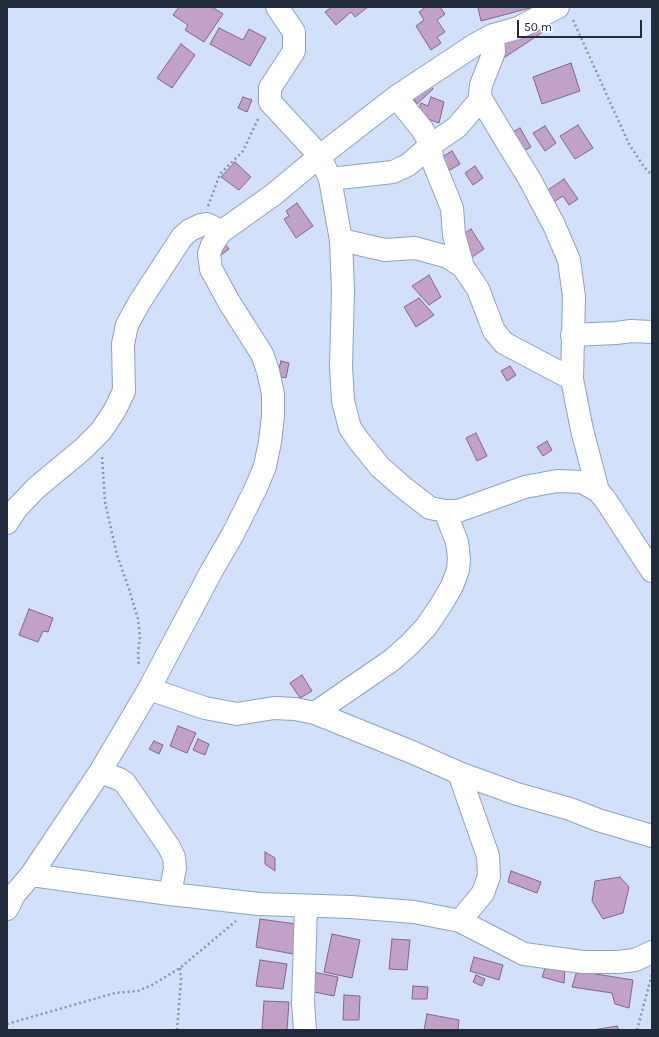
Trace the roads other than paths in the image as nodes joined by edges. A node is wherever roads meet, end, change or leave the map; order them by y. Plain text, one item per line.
1 (276, 7) edge
2 (564, 10) edge
3 (493, 35) junction
4 (396, 97) junction
5 (481, 99) junction
6 (431, 145) junction
7 (320, 156) junction
8 (330, 180) junction
9 (214, 228) junction
10 (341, 240) junction
11 (463, 267) junction
12 (652, 332) edge
13 (572, 336) junction
14 (572, 379) junction
15 (598, 491) junction
16 (445, 511) junction
17 (7, 523) edge
18 (652, 571) edge
19 (149, 689) junction
20 (315, 713) junction
21 (100, 772) junction
22 (459, 773) junction
23 (652, 836) edge
24 (30, 874) junction
25 (170, 894) junction
26 (9, 898) edge
27 (306, 906) junction
28 (460, 921) junction
29 (646, 961) edge
30 (305, 1030) edge

1 - 7 street
2 - 3 street
3 - 4 street
3 - 5 street
4 - 6 street
4 - 7 street
5 - 6 street
5 - 13 street
6 - 8 street
6 - 11 street
7 - 8 street
7 - 9 street
8 - 10 street
9 - 17 street
9 - 19 street
10 - 11 street
10 - 16 street
11 - 14 street
12 - 13 street
13 - 14 street
14 - 15 street
15 - 16 street
15 - 18 street
16 - 20 street
19 - 20 street
19 - 21 street
20 - 22 street
21 - 24 street
21 - 25 street
22 - 23 street
22 - 28 street
24 - 25 street
24 - 26 street
25 - 27 street
27 - 28 street
27 - 30 street
28 - 29 street

